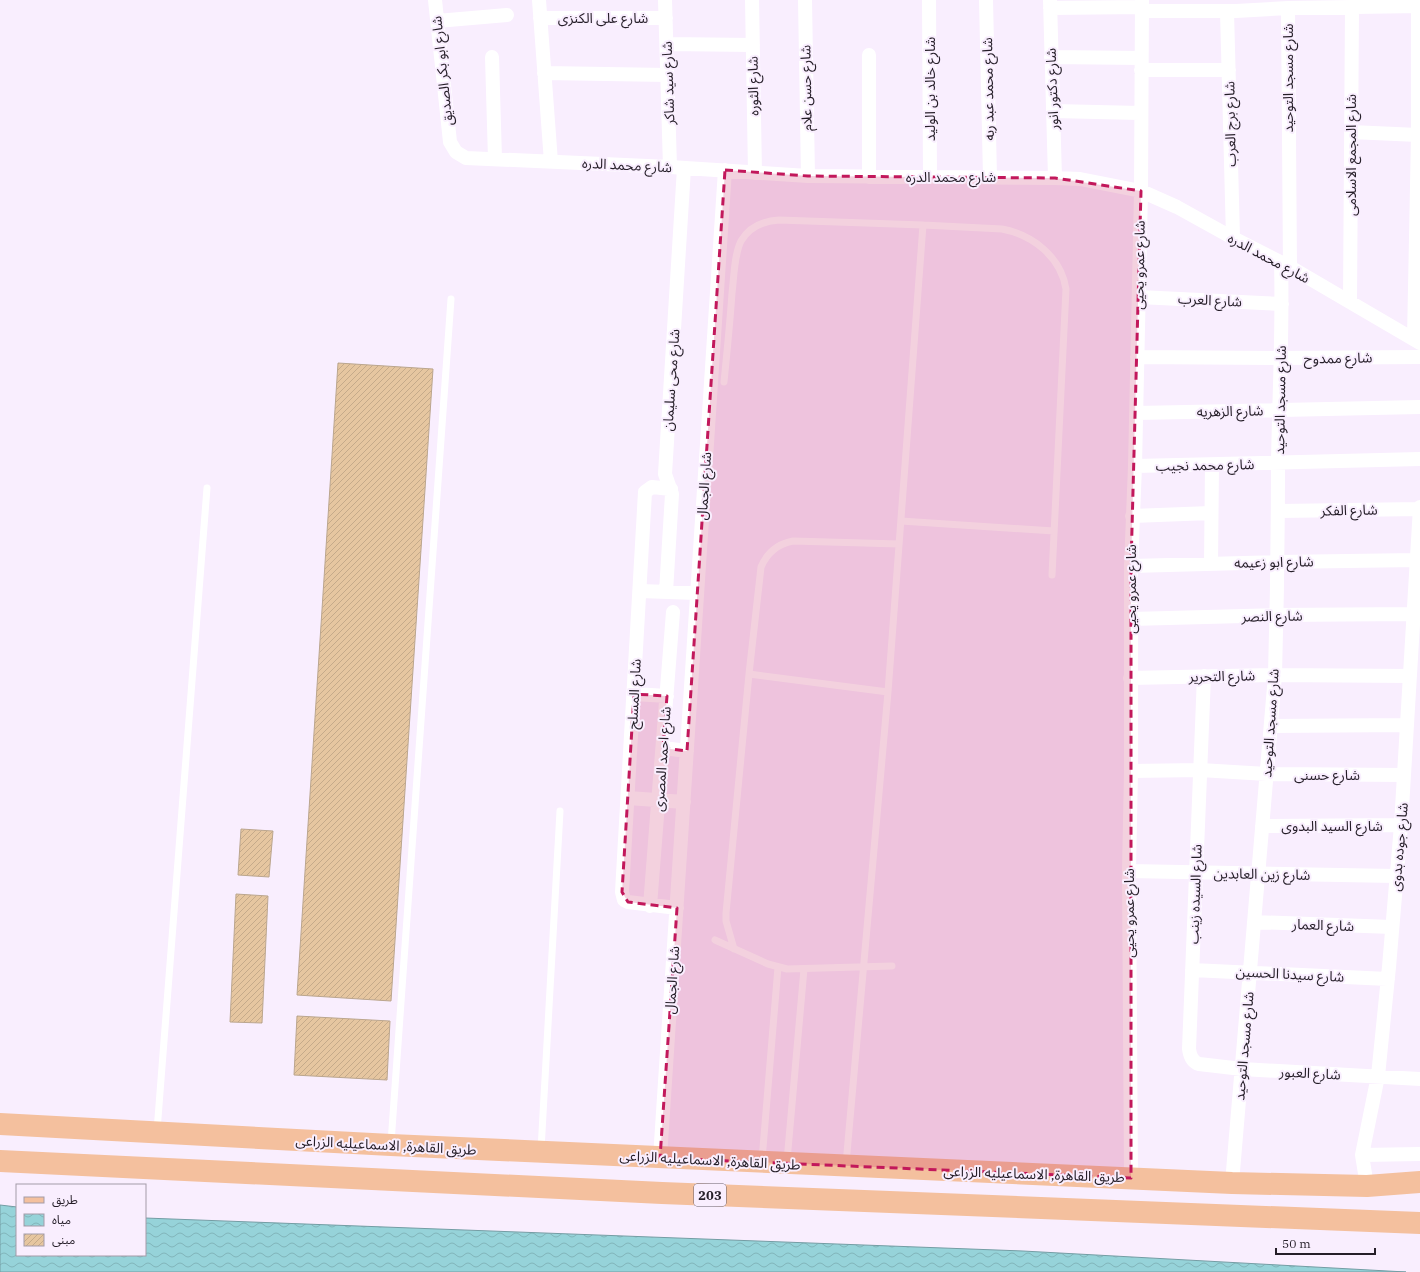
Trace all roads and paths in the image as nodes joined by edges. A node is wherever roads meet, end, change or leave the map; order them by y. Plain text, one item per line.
1 (435, 0) edge
2 (539, 0) edge
3 (665, 0) edge
4 (752, 0) edge
5 (805, 0) edge
6 (929, 0) edge
7 (986, 0) edge
8 (1050, 4) edge
9 (1419, 4) edge
10 (1296, 5) edge
11 (1357, 5) edge
12 (1142, 6) edge
13 (1233, 7) edge
14 (507, 15) dead end
15 (540, 18) junction
16 (666, 18) junction
17 (437, 21) junction
18 (667, 44) junction
19 (753, 45) junction
20 (869, 56) dead end
21 (1051, 56) junction
22 (492, 57) dead end
23 (1141, 64) junction
24 (1229, 70) junction
25 (544, 73) junction
26 (668, 75) junction
27 (1053, 112) junction
28 (1141, 113) junction
29 (1351, 132) junction
30 (1418, 135) junction
31 (450, 142) joint
32 (495, 159) junction
33 (551, 162) junction
34 (670, 167) junction
35 (684, 168) junction
36 (725, 170) junction
37 (755, 173) junction
38 (808, 176) junction
39 (869, 177) junction
40 (930, 177) junction
41 (1419, 177) edge
42 (990, 178) junction
43 (1055, 178) junction
44 (1141, 191) junction
45 (923, 225) junction
46 (1233, 238) junction
47 (1285, 265) junction
48 (1139, 297) junction
49 (451, 299) dead end
50 (1350, 302) junction
51 (1282, 304) junction
52 (1417, 341) edge
53 (1137, 357) junction
54 (1420, 357) edge
55 (1280, 358) junction
56 (724, 382) dead end
57 (1420, 407) edge
58 (1279, 410) junction
59 (1136, 413) junction
60 (1420, 459) edge
61 (1278, 463) junction
62 (1212, 465) junction
63 (1134, 466) junction
64 (206, 488) dead end
65 (671, 489) junction
66 (1420, 508) edge
67 (1278, 511) junction
68 (1212, 513) junction
69 (1132, 516) junction
70 (901, 521) junction
71 (1054, 531) junction
72 (899, 544) junction
73 (1417, 560) junction
74 (1278, 562) junction
75 (1211, 564) junction
76 (1131, 566) junction
77 (1052, 575) dead end
78 (640, 591) junction
79 (666, 592) junction
80 (697, 593) junction
81 (673, 612) dead end
82 (1414, 614) junction
83 (1277, 615) junction
84 (1131, 619) junction
85 (749, 674) junction
86 (1274, 675) junction
87 (1204, 676) junction
88 (1410, 676) junction
89 (1130, 678) junction
90 (888, 692) junction
91 (634, 694) junction
92 (667, 696) junction
93 (1412, 718) edge
94 (1270, 726) junction
95 (663, 748) junction
96 (687, 751) junction
97 (1200, 770) junction
98 (1131, 771) junction
99 (1267, 774) junction
100 (1404, 775) junction
101 (628, 798) junction
102 (659, 801) junction
103 (684, 802) junction
104 (560, 811) dead end
105 (1401, 825) junction
106 (1262, 826) junction
107 (1129, 870) junction
108 (1195, 872) junction
109 (1258, 874) junction
110 (1396, 876) junction
111 (650, 906) junction
112 (677, 908) junction
113 (1254, 922) junction
114 (1392, 927) junction
115 (715, 940) dead end
116 (734, 949) junction
117 (892, 966) dead end
118 (778, 967) junction
119 (864, 967) junction
120 (804, 968) junction
121 (1192, 970) junction
122 (1250, 972) junction
123 (1388, 979) junction
124 (1242, 1069) junction
125 (1378, 1076) junction
126 (1420, 1079) edge
127 (0, 1124) edge
128 (157, 1133) junction
129 (391, 1145) junction
130 (541, 1152) junction
131 (1420, 1154) edge
132 (1362, 1155) junction
133 (660, 1158) junction
134 (0, 1161) edge
135 (762, 1162) junction
136 (787, 1163) junction
137 (846, 1166) junction
138 (1131, 1178) junction
139 (1420, 1182) edge
140 (1232, 1183) junction
141 (1367, 1186) junction
142 (1420, 1223) edge

1 - 17 street, شارع ابو بكر الصديق
2 - 15 street
3 - 16 street, شارع سيد شاكر
4 - 19 street, شارع الثوره
5 - 38 street, شارع حسن علام
6 - 40 street, شارع خالد بن الوليد
7 - 42 street, شارع محمد عبد ربه
8 - 12 street
8 - 21 street, شارع دكتور انور
9 - 11 street
9 - 30 street
10 - 11 street
10 - 13 street
10 - 47 street, شارع مسجد التوحيد
11 - 29 street, شارع المجمع الاسلامى
12 - 13 street
12 - 23 street, شارع عمرو يحيى
13 - 24 street, شارع برج العرب
14 - 17 street
15 - 16 street, شارع على الكنزى
15 - 25 street
16 - 18 street, شارع سيد شاكر
17 - 31 street, شارع ابو بكر الصديق
18 - 19 street
18 - 26 street, شارع سيد شاكر
19 - 37 street, شارع الثوره
20 - 39 street
21 - 23 street
21 - 27 street, شارع دكتور انور
22 - 32 street
23 - 24 street
23 - 28 street, شارع عمرو يحيى
24 - 46 street, شارع برج العرب
25 - 26 street
25 - 33 street
26 - 34 street, شارع سيد شاكر
27 - 28 street
27 - 43 street, شارع دكتور انور
28 - 44 street, شارع عمرو يحيى
29 - 30 street
29 - 50 street, شارع المجمع الاسلامى
30 - 41 street
31 - 32 street, شارع محمد الدره
32 - 33 street, شارع محمد الدره
33 - 34 street, شارع محمد الدره
34 - 35 street, شارع محمد الدره
35 - 36 street, شارع محمد الدره
35 - 65 street, شارع محى سليمان
36 - 37 street, شارع محمد الدره
36 - 80 street, شارع الجمال
37 - 38 street, شارع محمد الدره
38 - 39 street, شارع محمد الدره
39 - 40 street, شارع محمد الدره
40 - 42 street, شارع محمد الدره
41 - 52 street
42 - 43 street, شارع محمد الدره
43 - 44 street, شارع محمد الدره
44 - 46 street, شارع محمد الدره
44 - 48 street, شارع عمرو يحيى
45 - 56 lane
45 - 70 lane
45 - 71 lane
46 - 47 street, شارع محمد الدره
47 - 50 street, شارع محمد الدره
47 - 51 street, شارع مسجد التوحيد
48 - 51 street, شارع العرب
48 - 53 street, شارع عمرو يحيى
49 - 129 lane
50 - 52 street, شارع محمد الدره
51 - 55 street, شارع مسجد التوحيد
53 - 55 street, شارع ممدوح
53 - 59 street, شارع عمرو يحيى
54 - 55 street, شارع ممدوح
55 - 58 street, شارع مسجد التوحيد
57 - 58 street, شارع الزهريه
58 - 59 street, شارع الزهريه
58 - 61 street, شارع مسجد التوحيد
59 - 63 street, شارع عمرو يحيى
60 - 61 street, شارع محمد نجيب
61 - 62 street, شارع محمد نجيب
61 - 67 street, شارع مسجد التوحيد
62 - 63 street, شارع محمد نجيب
62 - 68 street
63 - 69 street, شارع عمرو يحيى
64 - 128 lane
65 - 78 street, شارع المسلح
65 - 79 street, شارع محى سليمان
66 - 67 street, شارع الفكر
66 - 73 street, شارع جوده بدوى
67 - 74 street, شارع مسجد التوحيد
68 - 69 street
68 - 75 street
69 - 76 street, شارع عمرو يحيى
70 - 71 lane
70 - 72 lane
71 - 77 lane
72 - 85 lane
72 - 90 lane
73 - 74 street, شارع ابو زعيمه
73 - 82 street, شارع جوده بدوى
74 - 75 street, شارع ابو زعيمه
74 - 83 street, شارع مسجد التوحيد
75 - 76 street, شارع ابو زعيمه
76 - 84 street, شارع عمرو يحيى
78 - 79 street
78 - 91 street, شارع المسلح
79 - 80 street
80 - 96 street, شارع الجمال
81 - 92 street, شارع احمد المصرى
82 - 83 street, شارع النصر
82 - 88 street, شارع جوده بدوى
83 - 84 street, شارع النصر
83 - 86 street, شارع مسجد التوحيد
84 - 89 street, شارع عمرو يحيى
85 - 90 lane
85 - 116 lane
86 - 87 street, شارع التحرير
86 - 88 street, شارع التحرير
86 - 94 street, شارع مسجد التوحيد
87 - 89 street, شارع التحرير
87 - 97 street, شارع السيده زينب
88 - 93 street, شارع جوده بدوى
89 - 98 street, شارع عمرو يحيى
90 - 119 lane
91 - 92 street
91 - 101 street, شارع المسلح
92 - 95 street, شارع احمد المصرى
93 - 94 street
93 - 100 street, شارع جوده بدوى
94 - 99 street, شارع مسجد التوحيد
95 - 96 street
95 - 102 street, شارع احمد المصرى
96 - 103 street, شارع الجمال
97 - 98 street, شارع حسنى
97 - 99 street, شارع حسنى
97 - 108 street, شارع السيده زينب
98 - 107 street, شارع عمرو يحيى
99 - 100 street, شارع حسنى
99 - 106 street, شارع مسجد التوحيد
100 - 105 street, شارع جوده بدوى
101 - 102 street
101 - 111 street, شارع المسلح
102 - 103 street
102 - 111 street, شارع احمد المصرى
103 - 112 street, شارع الجمال
104 - 130 lane
105 - 106 street, شارع السيد البدوى
105 - 110 street, شارع جوده بدوى
106 - 109 street, شارع مسجد التوحيد
107 - 108 street, شارع زين العابدين
107 - 138 street, شارع عمرو يحيى
108 - 109 street, شارع زين العابدين
108 - 121 street, شارع السيده زينب
109 - 110 street, شارع زين العابدين
109 - 113 street, شارع مسجد التوحيد
110 - 114 street, شارع جوده بدوى
111 - 112 street, شارع المسلح
112 - 133 street, شارع الجمال
113 - 114 street, شارع العمار
113 - 122 street, شارع مسجد التوحيد
114 - 123 street, شارع جوده بدوى
115 - 116 lane
116 - 118 lane
117 - 119 lane
118 - 120 lane
118 - 135 lane
119 - 120 lane
119 - 137 lane
120 - 136 lane
121 - 122 street, شارع سيدنا الحسين
121 - 124 street, شارع السيده زينب
122 - 123 street, شارع سيدنا الحسين
122 - 124 street, شارع مسجد التوحيد
123 - 125 street, شارع جوده بدوى
124 - 125 street, شارع العبور
124 - 140 street, شارع مسجد التوحيد
125 - 126 street, شارع العبور
125 - 132 street, شارع جوده بدوى
127 - 128 main road, طريق القاهرة, الاسماعيليه الزراعى
128 - 129 main road, طريق القاهرة, الاسماعيليه الزراعى
129 - 130 main road, طريق القاهرة, الاسماعيليه الزراعى
130 - 133 main road, طريق القاهرة, الاسماعيليه الزراعى
131 - 132 street
132 - 141 street, شارع جوده بدوى
133 - 135 main road, طريق القاهرة, الاسماعيليه الزراعى
134 - 142 main road, 203
135 - 136 main road, طريق القاهرة, الاسماعيليه الزراعى
136 - 137 main road, طريق القاهرة, الاسماعيليه الزراعى
137 - 138 main road, طريق القاهرة, الاسماعيليه الزراعى
138 - 140 main road, طريق القاهرة, الاسماعيليه الزراعى
139 - 141 main road, طريق القاهرة, الاسماعيليه الزراعى
140 - 141 main road, طريق القاهرة, الاسماعيليه الزراعى

